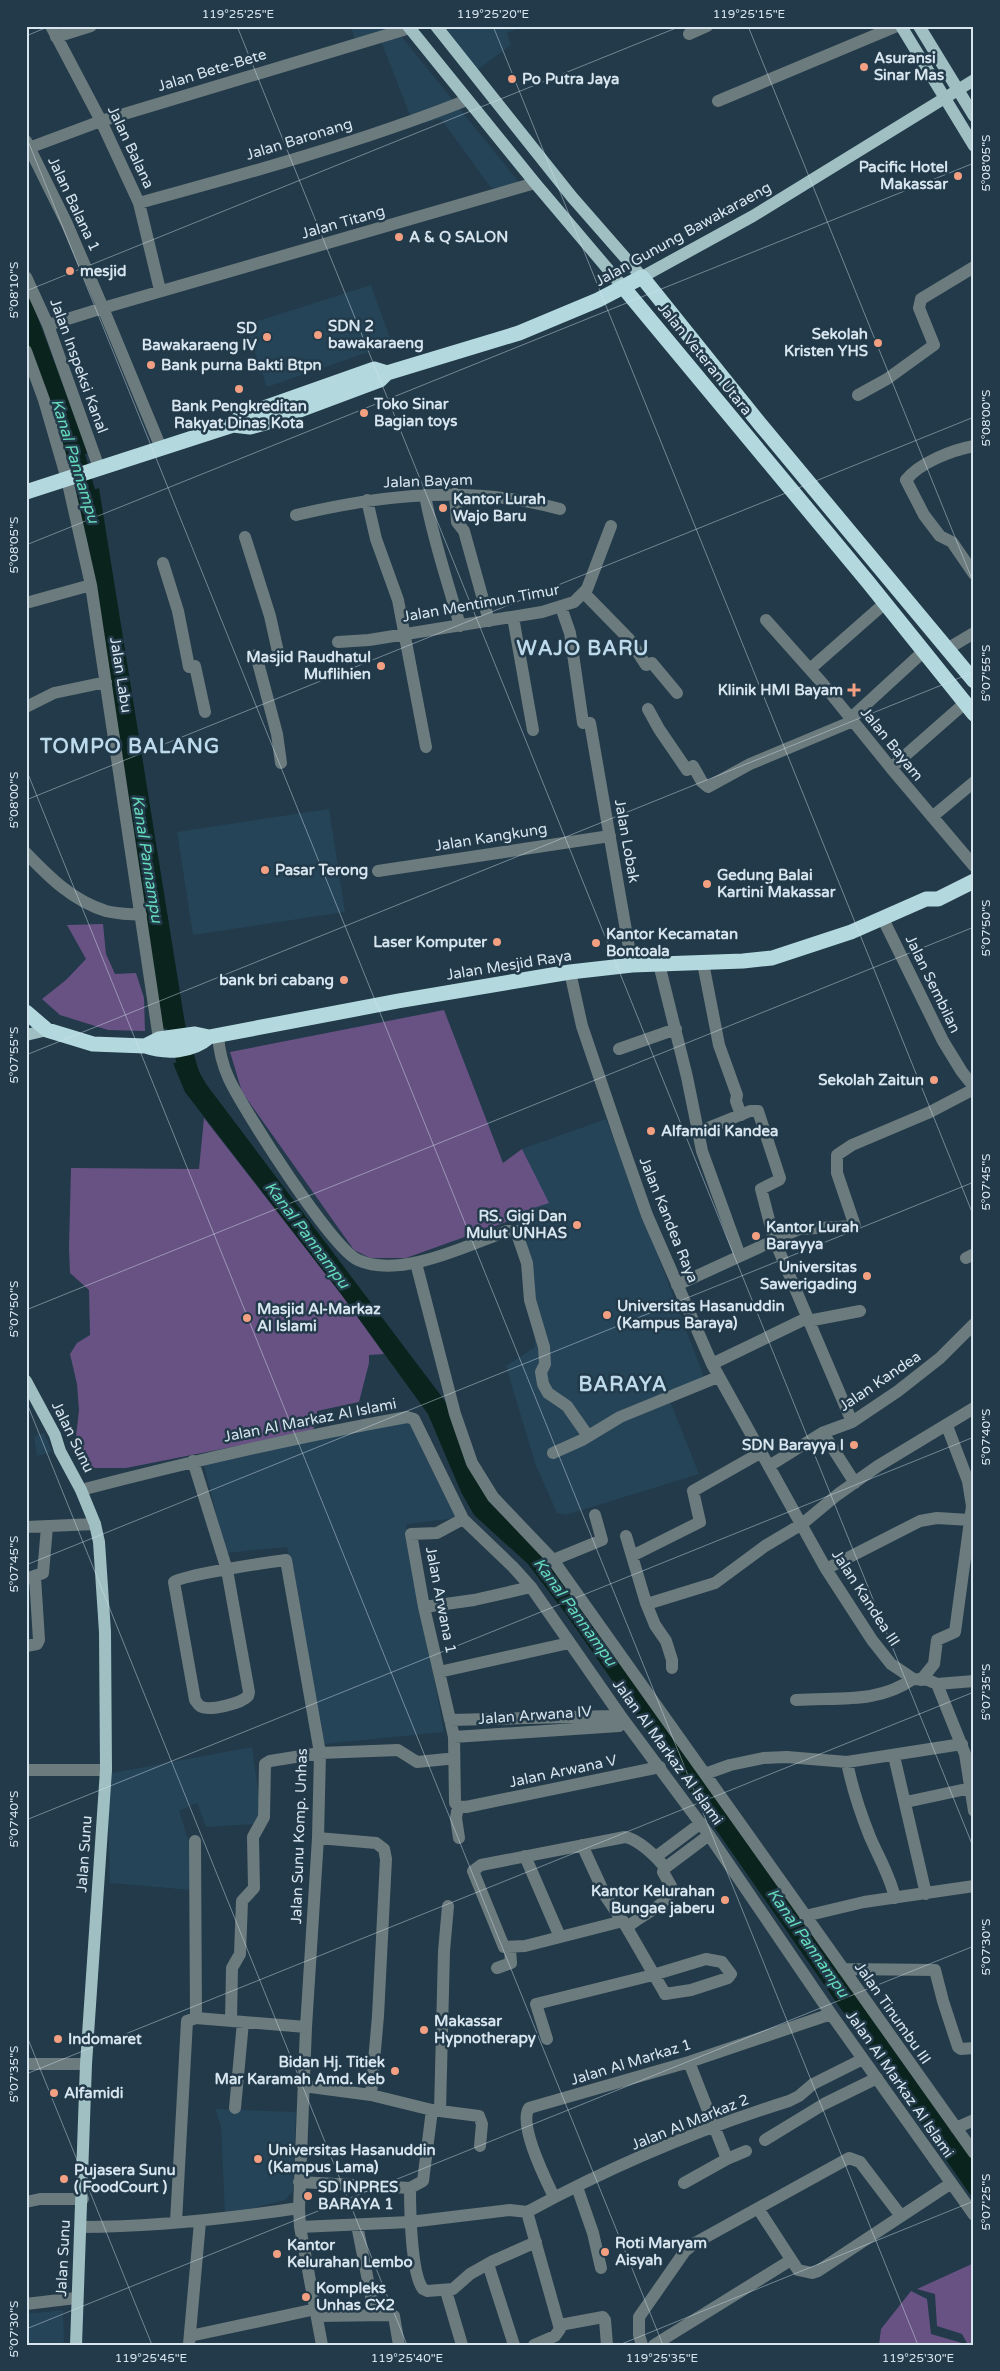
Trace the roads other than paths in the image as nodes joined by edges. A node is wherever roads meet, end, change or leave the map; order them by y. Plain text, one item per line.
1 (91, 26) edge
2 (436, 26) edge
3 (707, 26) edge
4 (897, 26) edge
5 (901, 26) edge
6 (919, 26) edge
7 (409, 27) edge
8 (53, 31) edge
9 (689, 34) dead end
10 (974, 80) edge
11 (958, 89) junction
12 (944, 97) junction
13 (467, 100) junction
14 (718, 101) dead end
15 (974, 116) edge
16 (101, 121) junction
17 (27, 146) edge
18 (974, 146) edge
19 (535, 183) junction
20 (139, 203) junction
21 (974, 267) edge
22 (642, 276) junction
23 (26, 277) edge
24 (623, 287) junction
25 (160, 290) junction
26 (103, 308) junction
27 (48, 325) junction
28 (26, 351) edge
29 (858, 395) dead end
30 (760, 424) junction
31 (746, 436) junction
32 (974, 446) edge
33 (161, 448) junction
34 (97, 469) junction
35 (68, 478) junction
36 (26, 492) edge
37 (455, 494) junction
38 (425, 496) junction
39 (367, 500) junction
40 (560, 509) dead end
41 (296, 515) dead end
42 (611, 526) dead end
43 (245, 536) dead end
44 (163, 563) dead end
45 (882, 571) junction
46 (974, 574) edge
47 (868, 582) junction
48 (91, 585) junction
49 (584, 593) junction
50 (26, 603) edge
51 (885, 604) junction
52 (561, 607) junction
53 (513, 617) junction
54 (766, 620) dead end
55 (489, 621) junction
56 (460, 626) junction
57 (974, 633) edge
58 (406, 634) junction
59 (338, 642) dead end
60 (946, 649) junction
61 (924, 651) junction
62 (278, 652) dead end
63 (256, 655) dead end
64 (810, 669) junction
65 (974, 681) edge
66 (106, 682) junction
67 (677, 692) dead end
68 (26, 707) edge
69 (970, 708) edge
70 (648, 709) dead end
71 (205, 712) dead end
72 (852, 720) junction
73 (533, 730) dead end
74 (426, 748) dead end
75 (281, 763) dead end
76 (891, 768) junction
77 (974, 782) edge
78 (932, 817) junction
79 (610, 836) junction
80 (27, 853) edge
81 (974, 868) edge
82 (378, 872) dead end
83 (974, 881) edge
84 (926, 899) junction
85 (141, 915) junction
86 (883, 919) junction
87 (703, 962) junction
88 (659, 964) junction
89 (632, 965) junction
90 (570, 972) junction
91 (26, 1012) edge
92 (676, 1029) junction
93 (47, 1030) junction
94 (26, 1035) edge
95 (213, 1036) junction
96 (164, 1042) junction
97 (619, 1049) dead end
98 (974, 1088) edge
99 (741, 1114) junction
100 (698, 1132) junction
101 (774, 1239) junction
102 (740, 1256) junction
103 (416, 1263) junction
104 (677, 1285) junction
105 (860, 1311) dead end
106 (808, 1319) junction
107 (974, 1324) edge
108 (712, 1364) junction
109 (718, 1377) junction
110 (26, 1381) edge
111 (974, 1408) edge
112 (852, 1422) junction
113 (947, 1426) junction
114 (823, 1433) junction
115 (588, 1436) junction
116 (553, 1452) dead end
117 (760, 1453) junction
118 (193, 1461) junction
119 (769, 1466) junction
120 (855, 1483) junction
121 (81, 1490) junction
122 (595, 1515) dead end
123 (463, 1519) junction
124 (970, 1520) junction
125 (95, 1524) junction
126 (802, 1524) junction
127 (26, 1527) edge
128 (47, 1527) junction
129 (626, 1536) dead end
130 (632, 1556) junction
131 (553, 1560) junction
132 (826, 1569) junction
133 (227, 1570) junction
134 (31, 1578) edge
135 (531, 1588) junction
136 (648, 1604) junction
137 (424, 1607) junction
138 (569, 1643) junction
139 (26, 1646) edge
140 (672, 1668) dead end
141 (439, 1672) junction
142 (917, 1679) junction
143 (974, 1681) edge
144 (937, 1684) junction
145 (796, 1700) dead end
146 (450, 1720) junction
147 (454, 1736) junction
148 (962, 1744) junction
149 (320, 1753) junction
150 (894, 1756) junction
151 (447, 1759) dead end
152 (847, 1762) junction
153 (660, 1767) junction
154 (26, 1770) edge
155 (106, 1770) junction
156 (705, 1774) junction
157 (971, 1788) junction
158 (906, 1802) junction
159 (458, 1806) junction
160 (974, 1811) edge
161 (701, 1823) junction
162 (709, 1835) junction
163 (318, 1838) junction
164 (459, 1838) dead end
165 (195, 1841) dead end
166 (582, 1845) junction
167 (525, 1856) junction
168 (657, 1856) junction
169 (665, 1868) junction
170 (974, 1886) edge
171 (926, 1894) junction
172 (895, 1898) junction
173 (448, 1906) dead end
174 (805, 1916) junction
175 (625, 1925) junction
176 (560, 1937) junction
177 (510, 1949) junction
178 (497, 1968) dead end
179 (843, 1969) junction
180 (653, 1975) junction
181 (831, 2014) junction
182 (191, 2019) junction
183 (237, 2021) junction
184 (306, 2027) junction
185 (547, 2039) dead end
186 (974, 2048) edge
187 (863, 2059) junction
188 (689, 2062) junction
189 (26, 2064) edge
190 (86, 2064) junction
191 (876, 2078) junction
192 (303, 2086) junction
193 (371, 2095) junction
194 (235, 2108) dead end
195 (436, 2111) junction
196 (974, 2120) edge
197 (714, 2126) junction
198 (956, 2128) junction
199 (765, 2140) dead end
200 (480, 2146) dead end
201 (746, 2151) dead end
202 (974, 2153) edge
203 (727, 2159) junction
204 (299, 2182) junction
205 (684, 2183) dead end
206 (950, 2184) junction
207 (576, 2187) junction
208 (410, 2188) junction
209 (554, 2198) junction
210 (83, 2199) junction
211 (26, 2202) edge
212 (298, 2208) junction
213 (759, 2210) junction
214 (527, 2212) junction
215 (974, 2215) edge
216 (901, 2216) junction
217 (176, 2222) junction
218 (200, 2222) junction
219 (410, 2222) junction
220 (357, 2225) junction
221 (82, 2226) junction
222 (300, 2227) junction
223 (536, 2242) junction
224 (791, 2260) junction
225 (488, 2264) junction
226 (601, 2268) dead end
227 (446, 2291) junction
228 (76, 2298) junction
229 (372, 2301) dead end
230 (26, 2304) edge
231 (316, 2312) junction
232 (560, 2325) junction
233 (189, 2340) edge
234 (76, 2345) edge
235 (322, 2345) edge
236 (399, 2345) edge
237 (462, 2345) edge
238 (514, 2345) edge
239 (534, 2345) edge
240 (607, 2345) edge
241 (642, 2345) edge
242 (654, 2345) edge

1 - 8 street
2 - 22 main road, Jalan Veteran Utara
3 - 9 street
4 - 14 street
5 - 12 main road
6 - 11 main road
7 - 13 main road, Jalan Veteran Utara
7 - 16 street, Jalan Bete-Bete
8 - 16 street, Jalan Balana
10 - 11 main road, Jalan Gunung Bawakaraeng
11 - 12 main road, Jalan Gunung Bawakaraeng
11 - 15 main road
12 - 18 main road
12 - 22 main road, Jalan Gunung Bawakaraeng
13 - 19 main road, Jalan Veteran Utara
13 - 20 street, Jalan Baronang
16 - 17 street, Jalan Bete-Bete
16 - 20 street, Jalan Balana
17 - 26 street, Jalan Balana 1
19 - 24 main road, Jalan Veteran Utara
19 - 25 street, Jalan Titang
20 - 25 street, Jalan Balana
21 - 29 street
22 - 24 highway, Jalan Gunung Bawakaraeng
22 - 30 highway, Jalan Veteran Utara
23 - 27 street, Jalan Inspeksi Kanal
24 - 31 highway, Jalan Veteran Utara
24 - 33 highway, Jalan Gunung Bawakaraeng
25 - 26 street
26 - 27 street
26 - 33 street
27 - 34 street, Jalan Inspeksi Kanal
28 - 35 street, Jalan Labu
30 - 31 highway
30 - 45 highway, Jalan Veteran Utara
31 - 47 highway, Jalan Veteran Utara
32 - 46 street
33 - 34 highway, Jalan Gunung Bawakaraeng
34 - 35 highway, Jalan Gunung Bawakaraeng
35 - 36 highway, Jalan Gunung Bawakaraeng
35 - 48 street, Jalan Labu
37 - 38 street, Jalan Bayam
37 - 40 street, Jalan Bayam
37 - 55 street
38 - 39 street, Jalan Bayam
38 - 56 street
39 - 41 street, Jalan Bayam
39 - 58 street
42 - 49 street
43 - 62 street
44 - 71 street
45 - 47 highway
45 - 60 highway, Jalan Veteran Utara
47 - 51 highway, Jalan Veteran Utara
48 - 50 street
48 - 66 street, Jalan Labu
49 - 52 street, Jalan Mentimun Timur
49 - 67 street
51 - 61 highway, Jalan Veteran Utara
51 - 64 street
52 - 53 street, Jalan Mentimun Timur
52 - 79 street, Jalan Lobak
53 - 55 street, Jalan Mentimun Timur
53 - 73 street
54 - 64 street, Jalan Bayam
55 - 56 street, Jalan Mentimun Timur
56 - 58 street, Jalan Mentimun Timur
57 - 60 street
58 - 59 street, Jalan Mentimun Timur
58 - 74 street
60 - 65 highway, Jalan Veteran Utara
61 - 69 highway, Jalan Veteran Utara
61 - 72 street
63 - 75 street
64 - 72 street, Jalan Bayam
66 - 68 street
66 - 85 street, Jalan Labu
69 - 76 street
70 - 72 street
72 - 76 street, Jalan Bayam
76 - 78 street, Jalan Bayam
77 - 78 street
78 - 81 street, Jalan Bayam
79 - 82 street, Jalan Kangkung
79 - 89 street, Jalan Lobak
80 - 85 street
81 - 84 highway, Jalan Mesjid Raya
83 - 84 highway, Jalan Mesjid Raya
84 - 86 highway, Jalan Mesjid Raya
85 - 96 street, Jalan Labu
86 - 87 highway, Jalan Mesjid Raya
86 - 98 street, Jalan Sembilan
87 - 88 highway, Jalan Mesjid Raya
87 - 99 street
88 - 89 highway, Jalan Mesjid Raya
88 - 92 street
89 - 90 highway, Jalan Mesjid Raya
90 - 95 highway, Jalan Mesjid Raya
90 - 104 street, Jalan Kandea Raya
91 - 93 highway, Jalan Mesjid Raya
92 - 97 street
92 - 100 street
93 - 94 main road
93 - 96 highway, Jalan Mesjid Raya
95 - 96 highway, Jalan Mesjid Raya
95 - 103 street
98 - 101 street
99 - 100 street
99 - 101 street
100 - 102 street
101 - 102 street
101 - 106 street
102 - 104 street
103 - 115 street
103 - 131 street, Jalan Tinumbu III
104 - 108 street, Jalan Kandea Raya
105 - 106 street
106 - 108 street
106 - 112 street
107 - 112 street, Jalan Kandea
108 - 109 street, Jalan Kandea Raya
109 - 115 street
109 - 117 street, Jalan Kandea Raya
110 - 121 main road, Jalan Sunu
111 - 113 street
112 - 114 street, Jalan Kandea
113 - 120 street
113 - 124 street
114 - 119 street, Jalan Kandea
114 - 120 street
115 - 116 street
117 - 119 street, Jalan Kandea Raya
117 - 130 street
118 - 121 street, Jalan Al Markaz Al Islami
118 - 123 street, Jalan Al Markaz Al Islami
118 - 133 street
119 - 126 street, Jalan Kandea III
120 - 126 street
121 - 125 main road, Jalan Sunu
122 - 131 street
123 - 135 street, Jalan Al Markaz Al Islami
123 - 137 street, Jalan Arwana 1
124 - 132 street
124 - 142 street
125 - 128 street
125 - 155 main road, Jalan Sunu
126 - 132 street, Jalan Kandea III
126 - 136 street
127 - 128 street
128 - 134 street
129 - 130 street
130 - 136 street
131 - 156 street, Jalan Tinumbu III
132 - 142 street, Jalan Kandea III
133 - 133 street
133 - 149 street, Jalan Sunu Komp. Unhas
134 - 139 street
135 - 137 street
135 - 138 street, Jalan Al Markaz Al Islami
136 - 140 street
137 - 141 street, Jalan Arwana 1
138 - 141 street
138 - 153 street, Jalan Al Markaz Al Islami
141 - 146 street, Jalan Arwana 1
142 - 144 street, Jalan Kandea III
142 - 145 street
143 - 144 street, Jalan Kandea III
144 - 148 street
146 - 147 street, Jalan Arwana 1
146 - 147 street, Jalan Arwana IV
147 - 159 street, Jalan Arwana 1
148 - 150 street
148 - 157 street
149 - 151 street
149 - 163 street, Jalan Sunu Komp. Unhas
149 - 183 street
150 - 152 street
150 - 158 street
152 - 156 street
152 - 172 street
153 - 159 street, Jalan Arwana V
153 - 161 street, Jalan Al Markaz Al Islami
154 - 155 street
155 - 190 main road, Jalan Sunu
156 - 174 street, Jalan Tinumbu III
157 - 158 street
157 - 160 street
158 - 171 street
159 - 164 street, Jalan Arwana 1
161 - 162 street, Jalan Al Markaz Al Islami
161 - 168 street
162 - 169 street
162 - 181 street, Jalan Al Markaz Al Islami
163 - 184 street, Jalan Sunu Komp. Unhas
163 - 193 street
165 - 182 street
166 - 167 street
166 - 168 street
166 - 175 street
167 - 176 street
167 - 177 street
168 - 169 street
169 - 175 street
170 - 171 street
171 - 172 street
172 - 174 street
173 - 195 street
174 - 179 street, Jalan Tinumbu III
175 - 176 street
175 - 180 street
176 - 177 street
177 - 178 street
179 - 186 street
179 - 198 street, Jalan Tinumbu III
180 - 180 street
180 - 185 street
181 - 187 street, Jalan Al Markaz Al Islami
181 - 188 street, Jalan Al Markaz 1
182 - 183 street
182 - 217 street
183 - 184 street
183 - 194 street
184 - 192 street, Jalan Sunu Komp. Unhas
187 - 191 street, Jalan Al Markaz Al Islami
187 - 197 street, Jalan Al Markaz 2
188 - 197 street
188 - 209 street, Jalan Al Markaz 1
189 - 190 street
190 - 210 main road, Jalan Sunu
191 - 199 street
191 - 206 street, Jalan Al Markaz Al Islami
192 - 193 street
192 - 204 street, Jalan Sunu Komp. Unhas
193 - 195 street
195 - 200 street
195 - 208 street
196 - 198 street
197 - 203 street
197 - 207 street, Jalan Al Markaz 2
198 - 202 street, Jalan Tinumbu III
201 - 203 street
203 - 205 street
204 - 208 street
204 - 212 street, Jalan Sunu Komp. Unhas
206 - 215 street, Jalan Al Markaz Al Islami
206 - 216 street
207 - 209 street, Jalan Al Markaz 2
207 - 226 street
208 - 219 street
209 - 214 street, Jalan Al Markaz 2
210 - 211 street
210 - 221 main road, Jalan Sunu
212 - 218 street
212 - 222 street, Jalan Sunu Komp. Unhas
213 - 216 street
213 - 224 street
213 - 241 street
214 - 219 street
214 - 223 street
216 - 224 street
217 - 218 street
217 - 221 street
218 - 233 street
219 - 220 street
219 - 227 street
220 - 222 street
220 - 229 street
221 - 228 main road, Jalan Sunu
222 - 231 street, Jalan Sunu Komp. Unhas
223 - 225 street
223 - 232 street
224 - 242 street
225 - 227 street
225 - 238 street
227 - 237 street
228 - 230 street
228 - 234 main road, Jalan Sunu
231 - 233 street
231 - 235 street, Jalan Sunu Komp. Unhas
231 - 236 street
232 - 239 street
232 - 240 street

